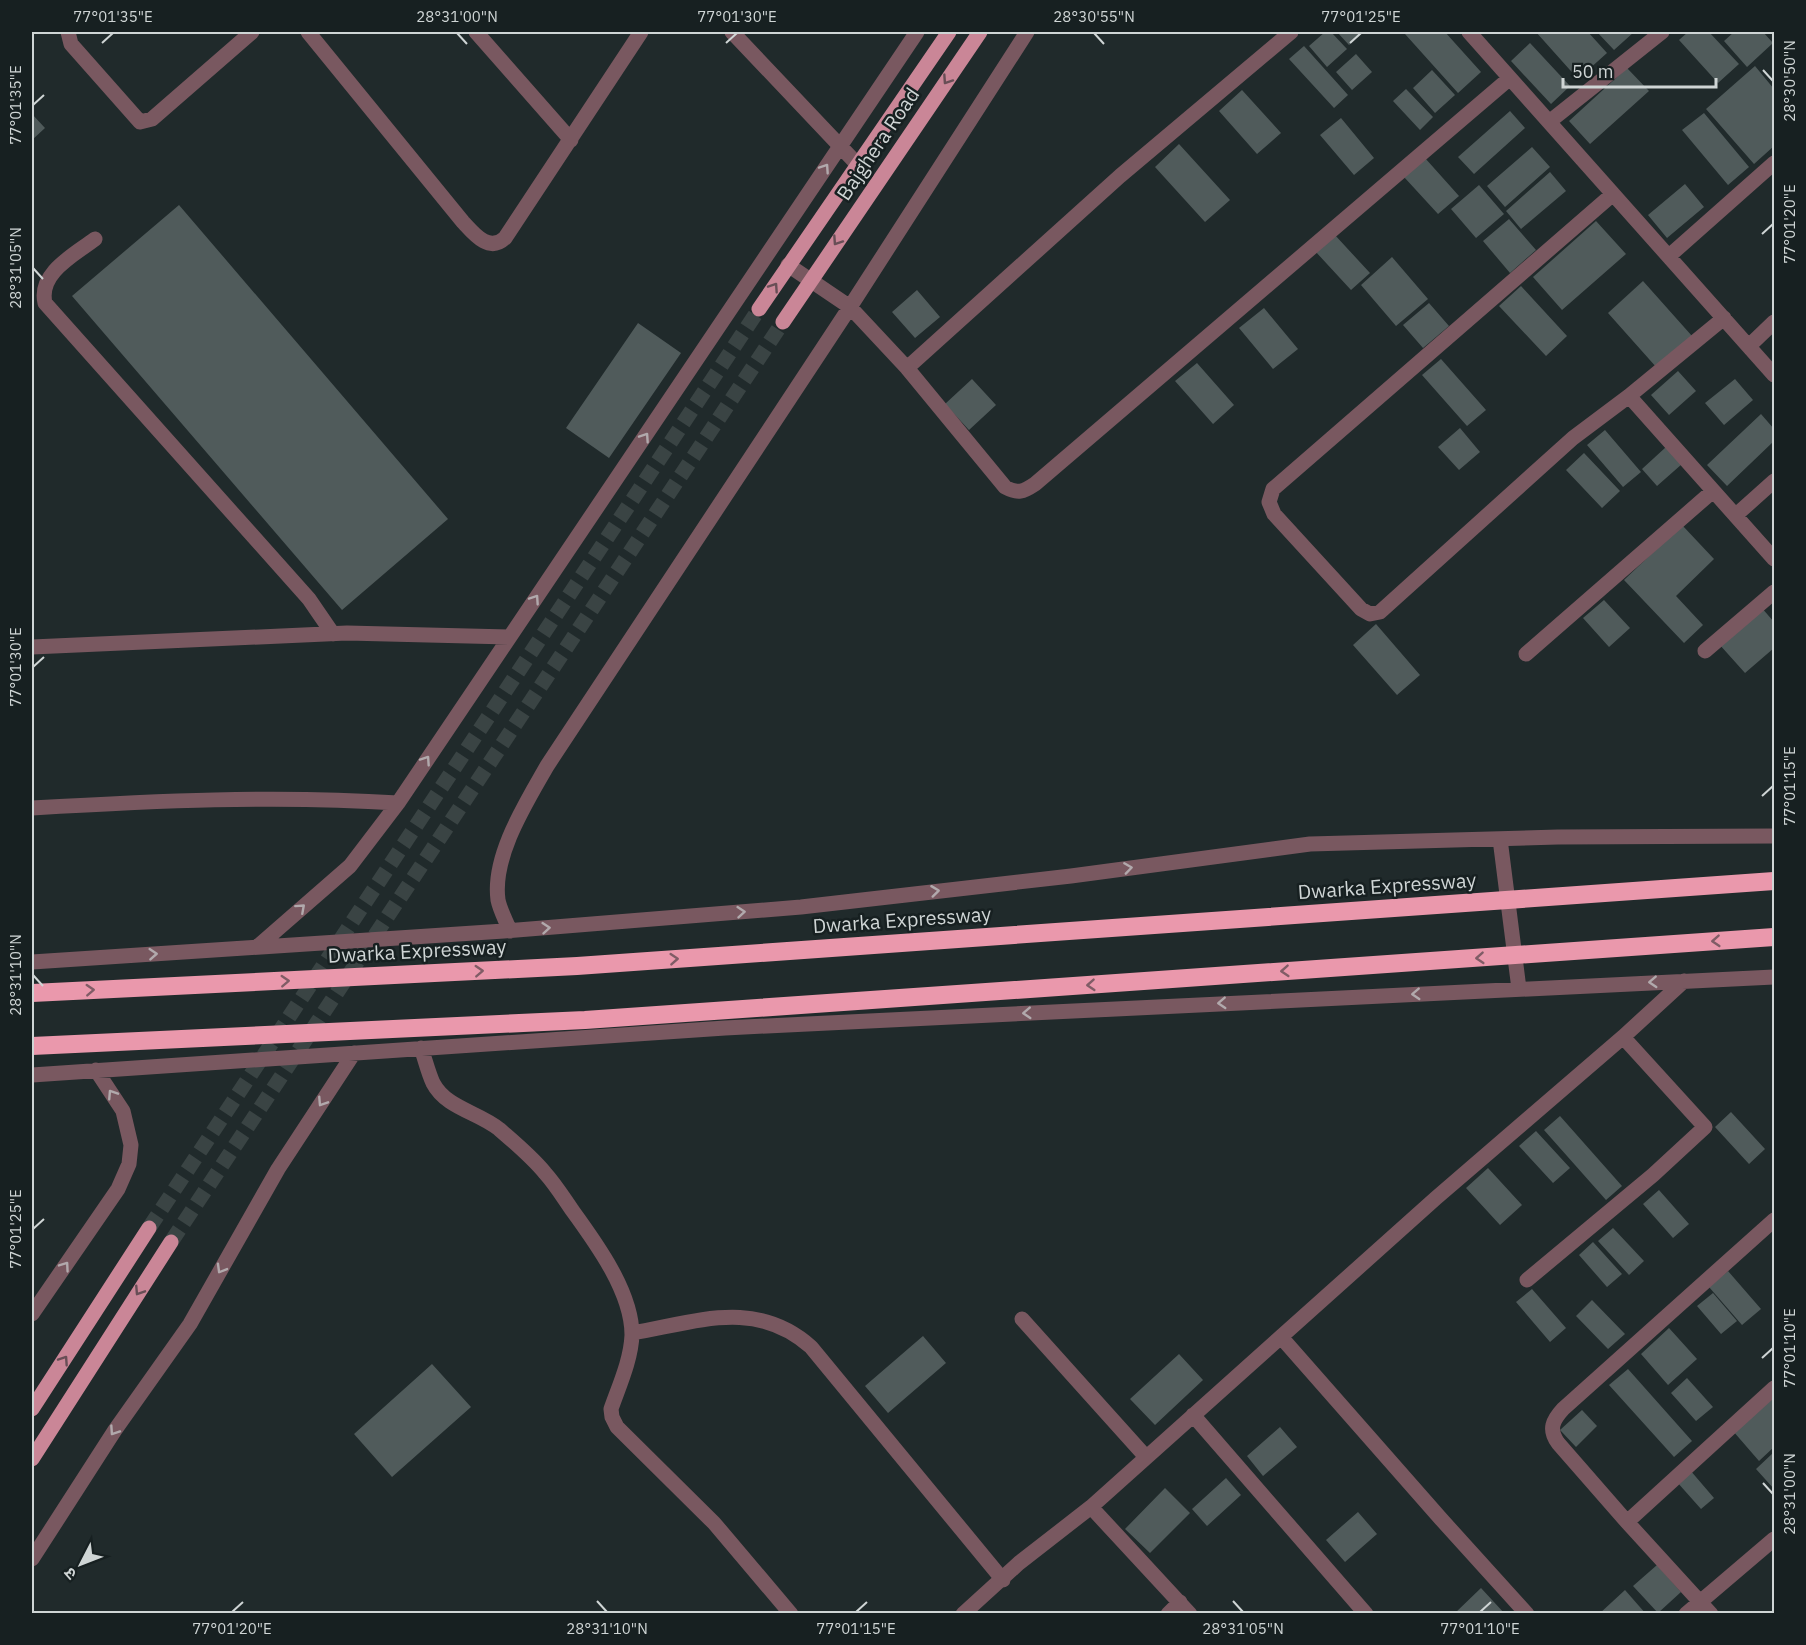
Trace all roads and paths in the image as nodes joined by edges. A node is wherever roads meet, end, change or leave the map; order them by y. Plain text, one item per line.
1 (68, 32) edge
2 (252, 32) edge
3 (308, 32) edge
4 (476, 32) edge
5 (641, 32) edge
6 (732, 32) edge
7 (917, 32) edge
8 (950, 32) edge
9 (980, 32) edge
10 (1027, 32) edge
11 (1291, 32) edge
12 (1469, 32) edge
13 (1662, 32) edge
14 (1510, 78) junction
15 (1549, 122) junction
16 (571, 140) junction
17 (840, 146) junction
18 (1774, 163) edge
19 (858, 165) junction
20 (1613, 194) junction
21 (94, 238) dead end
22 (1669, 256) junction
23 (788, 265) junction
24 (810, 281) junction
25 (850, 308) junction
26 (759, 309) tunnel mouth
27 (1724, 318) junction
28 (783, 322) tunnel mouth
29 (1774, 322) edge
30 (1749, 346) junction
31 (907, 368) junction
32 (1774, 375) edge
33 (1629, 396) junction
34 (1774, 481) edge
35 (1713, 490) junction
36 (1736, 515) junction
37 (1774, 559) edge
38 (1774, 592) edge
39 (333, 634) junction
40 (510, 637) junction
41 (32, 647) edge
42 (1705, 651) dead end
43 (1526, 654) dead end
44 (398, 803) junction
45 (32, 808) edge
46 (1774, 836) edge
47 (1500, 838) junction
48 (1774, 881) edge
49 (510, 931) junction
50 (1774, 937) edge
51 (258, 947) junction
52 (32, 962) edge
53 (1774, 977) edge
54 (1684, 981) junction
55 (1519, 989) junction
56 (32, 993) edge
57 (1623, 1037) junction
58 (32, 1046) edge
59 (421, 1048) junction
60 (354, 1053) junction
61 (96, 1070) junction
62 (32, 1075) edge
63 (1774, 1220) edge
64 (149, 1228) tunnel mouth
65 (171, 1242) tunnel mouth
66 (1527, 1280) dead end
67 (32, 1314) edge
68 (1022, 1319) dead end
69 (632, 1333) junction
70 (1281, 1337) junction
71 (1774, 1388) edge
72 (32, 1409) edge
73 (1193, 1415) junction
74 (1146, 1457) junction
75 (32, 1459) edge
76 (1091, 1507) junction
77 (1627, 1522) junction
78 (1774, 1539) edge
79 (32, 1559) edge
80 (1003, 1580) junction
81 (1185, 1608) edge
82 (1706, 1608) edge
83 (791, 1614) edge
84 (963, 1614) edge
85 (1168, 1614) edge
86 (1366, 1614) edge
87 (1527, 1614) edge
88 (1686, 1614) edge

1 - 2 street
3 - 16 street
4 - 16 street
5 - 16 street
6 - 17 street
7 - 17 street
8 - 19 main road, Bajghera Road
9 -> 24 main road, Bajghera Road
10 - 25 street
11 - 31 street
12 - 14 street
13 - 15 street
14 - 15 street
14 - 31 street
15 - 20 street
17 - 19 street
40 -> 17 street
18 - 22 street
19 - 23 main road, Bajghera Road
20 - 22 street
20 - 33 street
21 - 39 street
22 - 27 street
23 - 24 street
26 -> 23 main road, Bajghera Road
24 - 25 street
24 - 28 main road, Bajghera Road
25 - 31 street
25 - 49 street
27 - 30 street
27 - 33 street
29 - 30 street
30 - 32 street
33 - 35 street
34 - 36 street
35 - 36 street
35 - 43 street
36 - 37 street
38 - 42 street
39 - 40 street
39 - 41 street
44 -> 40 street
44 - 45 street
51 -> 44 street
46 - 47 street
49 -> 47 street
47 - 55 street
56 -> 48 highway, Dwarka Expressway, bridge
49 - 51 street
50 -> 58 highway, bridge
52 -> 51 street
53 - 54 street
54 -> 55 street
54 - 57 street
55 -> 59 street
57 - 66 street
57 - 70 street
59 - 60 street
59 - 69 street
60 - 61 street
60 -> 79 street
61 - 62 street
67 -> 61 street
63 - 77 street
72 -> 64 main road
65 -> 75 main road
68 - 74 street
69 - 80 street
69 - 83 street
70 - 73 street
70 - 87 street
71 - 77 street
73 - 74 street
73 - 86 street
74 - 76 street
76 - 80 street
76 - 81 street
77 - 82 street
78 - 82 street
80 - 84 street
81 - 85 street
82 - 88 street

